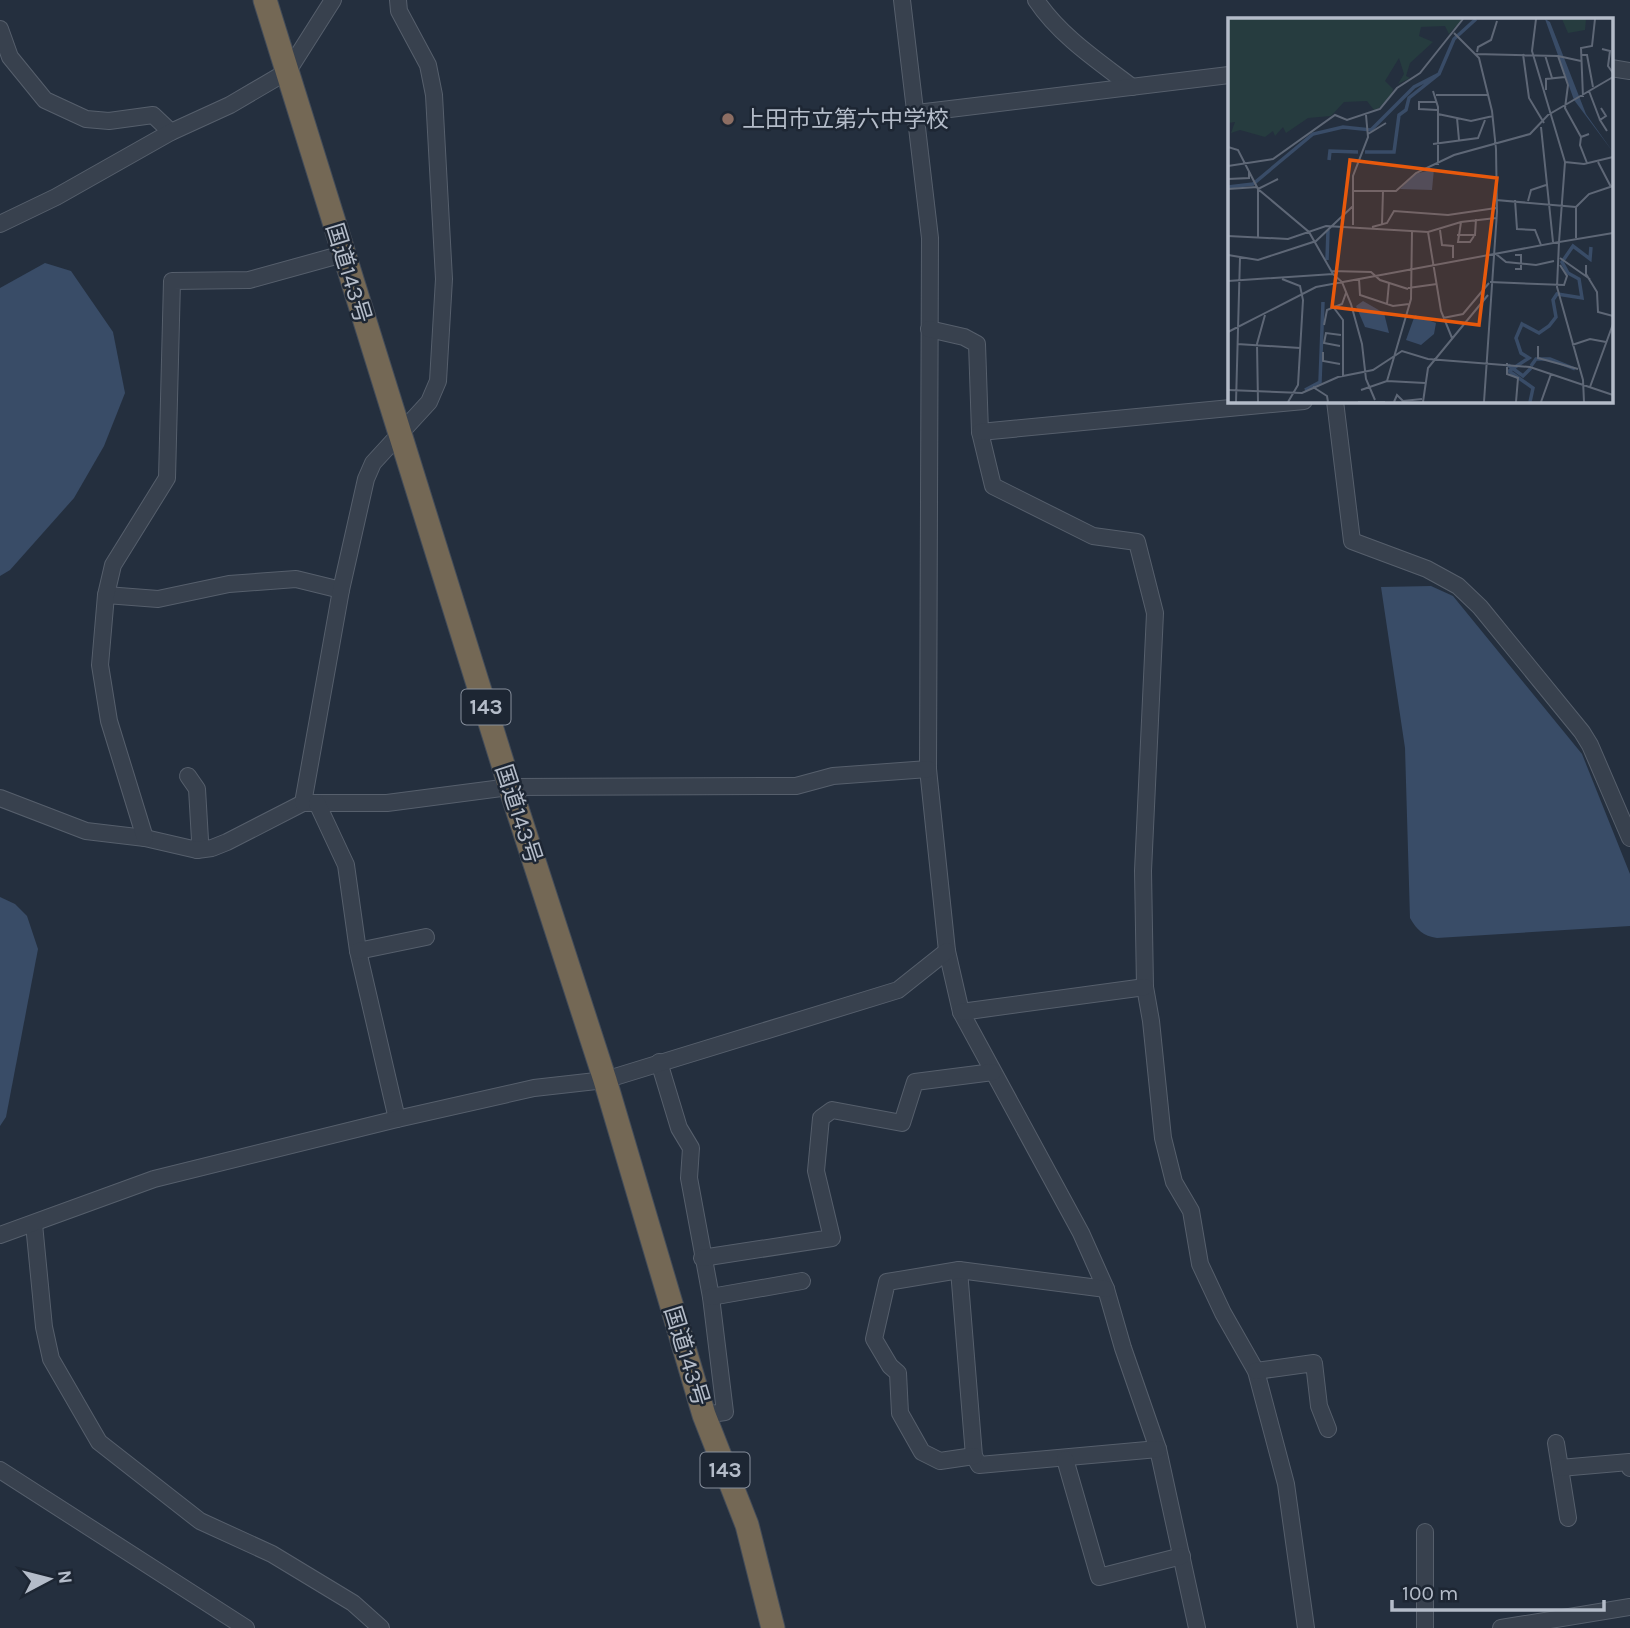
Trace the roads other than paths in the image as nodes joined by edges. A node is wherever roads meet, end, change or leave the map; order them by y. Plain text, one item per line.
1 (265, 0) edge
2 (333, 0) edge
3 (398, 0) edge
4 (902, 0) edge
5 (1036, 0) edge
6 (0, 29) edge
7 (1612, 68) edge
8 (288, 71) junction
9 (1630, 71) edge
10 (1228, 75) edge
11 (1132, 87) junction
12 (917, 113) junction
13 (172, 132) junction
14 (0, 224) edge
15 (343, 254) junction
16 (929, 329) junction
17 (1294, 402) edge
18 (1335, 402) edge
19 (979, 432) junction
20 (400, 433) junction
21 (341, 590) junction
22 (106, 595) junction
23 (928, 769) junction
24 (188, 776) dead end
25 (510, 787) junction
26 (0, 798) edge
27 (310, 803) junction
28 (145, 838) junction
29 (1630, 838) edge
30 (197, 850) junction
31 (426, 936) dead end
32 (358, 951) junction
33 (947, 951) junction
34 (1145, 987) junction
35 (961, 1012) junction
36 (659, 1062) junction
37 (993, 1072) junction
38 (605, 1080) junction
39 (397, 1119) junction
40 (34, 1224) junction
41 (0, 1235) edge
42 (702, 1258) junction
43 (958, 1270) junction
44 (802, 1281) dead end
45 (1106, 1289) junction
46 (711, 1297) junction
47 (1256, 1371) junction
48 (704, 1415) junction
49 (1328, 1429) dead end
50 (1556, 1443) dead end
51 (1157, 1449) junction
52 (974, 1456) junction
53 (1065, 1459) junction
54 (1560, 1468) junction
55 (1630, 1468) edge
56 (0, 1470) edge
57 (1568, 1518) dead end
58 (1425, 1532) dead end
59 (1182, 1556) junction
60 (1630, 1607) edge
61 (246, 1628) edge
62 (381, 1628) edge
63 (773, 1628) edge
64 (1197, 1628) edge
65 (1306, 1628) edge
66 (1425, 1628) edge
67 (1501, 1628) edge

1 - 8 highway, 国道143号 / 143
2 - 8 street
3 - 20 street
4 - 12 street
5 - 11 street
6 - 13 street
7 - 9 street
8 - 13 street
8 - 15 highway, 国道143号 / 143
10 - 11 street
11 - 12 street
12 - 16 street
13 - 14 street
15 - 20 highway, 国道143号 / 143
15 - 22 street
16 - 19 street
16 - 23 street
17 - 19 street
18 - 29 street
19 - 34 street
20 - 21 street
20 - 25 highway, 国道143号 / 143
21 - 22 street
21 - 27 street
22 - 28 street
23 - 25 street
23 - 33 street
24 - 30 street
25 - 27 street
25 - 38 highway, 国道143号 / 143
26 - 28 street
27 - 30 street
27 - 32 street
28 - 30 street
31 - 32 street
32 - 39 street
33 - 35 street
33 - 36 street
34 - 35 street
34 - 47 street
35 - 37 street
36 - 38 street
36 - 42 street
37 - 42 street
37 - 45 street
38 - 39 street
38 - 48 highway, 国道143号 / 143
39 - 40 street
40 - 41 street
40 - 62 street
42 - 46 street
43 - 45 street
43 - 52 street
43 - 52 street
44 - 46 street
45 - 51 street
46 - 48 street
47 - 49 street
47 - 65 street
48 - 63 highway, 国道143号 / 143
50 - 54 street
51 - 53 street
51 - 59 street
52 - 53 street
53 - 59 street
54 - 55 street
54 - 57 street
56 - 61 street
58 - 66 street
59 - 64 street
60 - 67 street

